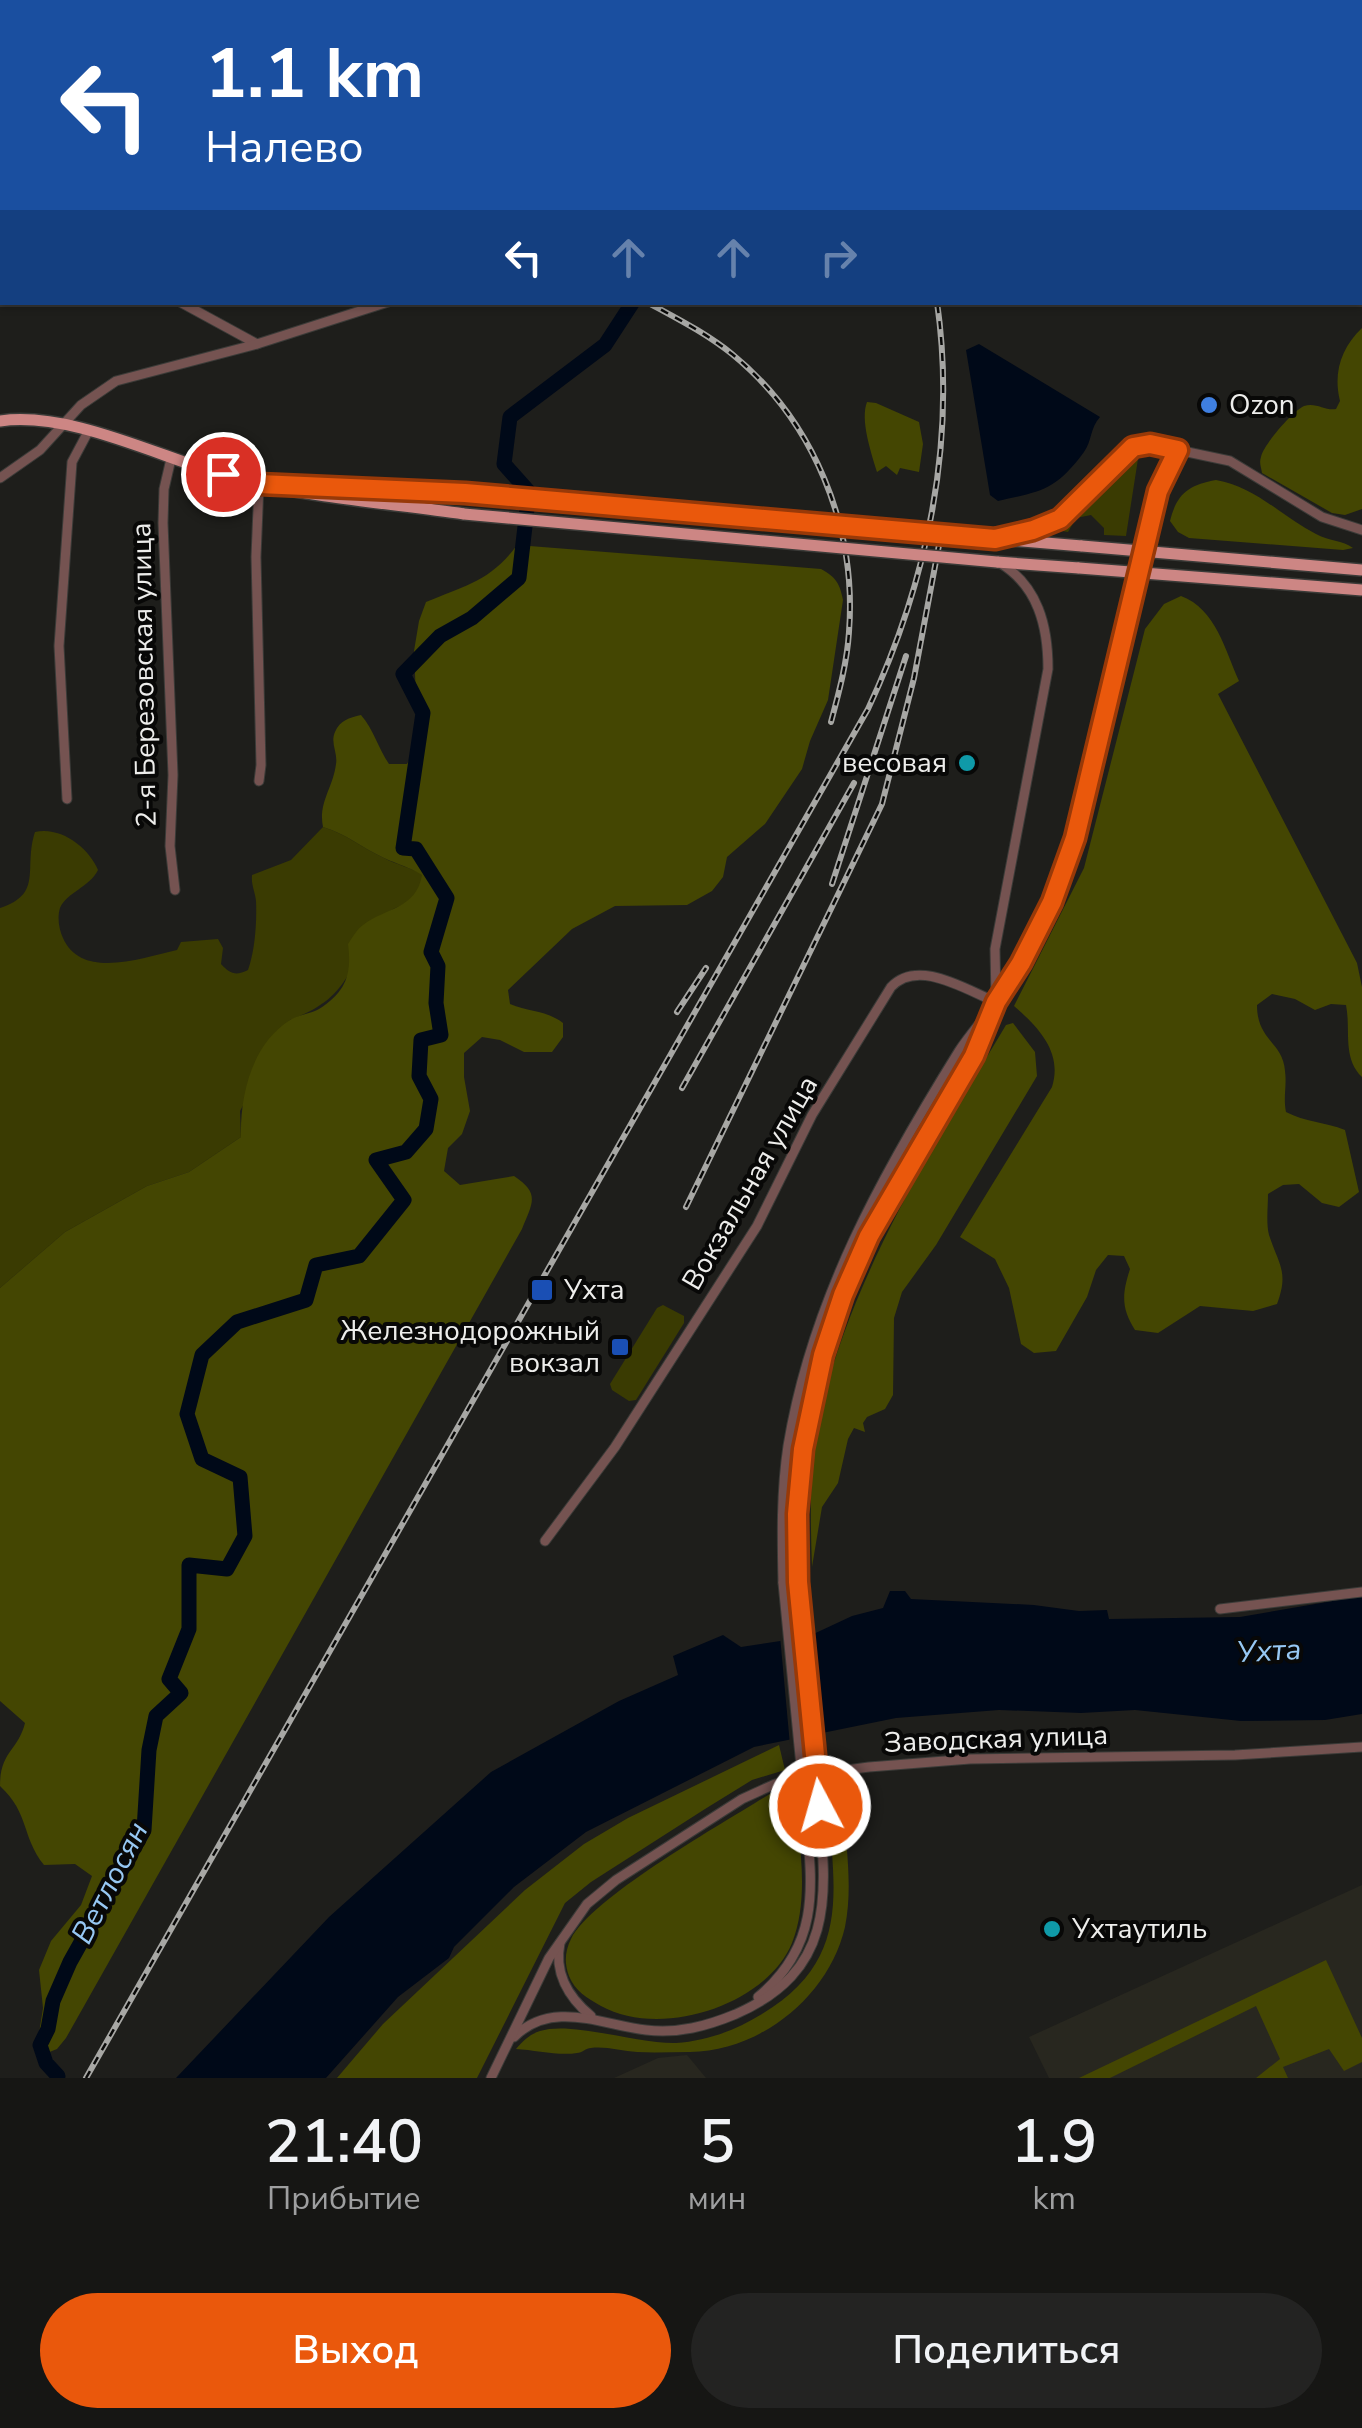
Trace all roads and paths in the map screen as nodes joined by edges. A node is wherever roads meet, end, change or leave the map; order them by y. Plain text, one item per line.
1 (186, 305) edge
2 (379, 305) edge
3 (257, 344) junction
4 (0, 421) edge
5 (63, 425) junction
6 (89, 430) junction
7 (1178, 450) junction
8 (171, 459) junction
9 (0, 478) edge
10 (259, 484) junction
11 (1362, 530) edge
12 (995, 539) junction
13 (997, 562) junction
14 (1362, 570) edge
15 (1362, 590) edge
16 (259, 781) dead end
17 (67, 800) dead end
18 (175, 890) dead end
19 (996, 1002) junction
20 (545, 1541) dead end
21 (1362, 1592) edge
22 (1220, 1609) dead end
23 (1362, 1747) edge
24 (564, 1934) junction
25 (594, 2018) junction
26 (726, 2018) junction
27 (509, 2043) junction
28 (491, 2078) edge

1 - 3 street
2 - 3 street
3 - 5 street
4 - 5 main road
5 - 6 main road
5 - 9 street
6 - 8 main road
6 - 17 street
7 - 11 street
7 - 12 main road
7 - 19 street
8 - 10 main road
8 - 18 street, 2-я Березовская улица
10 - 12 main road, bridge
10 - 13 main road, bridge
10 - 16 street
12 - 14 main road, bridge
13 - 15 main road, bridge
13 - 19 street
19 - 20 street, Вокзальная улица
19 - 26 street, bridge
19 - 26 street, bridge
21 - 22 street
23 - 24 street, Заводская улица
24 - 25 street
24 - 27 street, Заводская улица
25 - 26 street
25 - 27 street
27 - 28 street, Заводская улица

